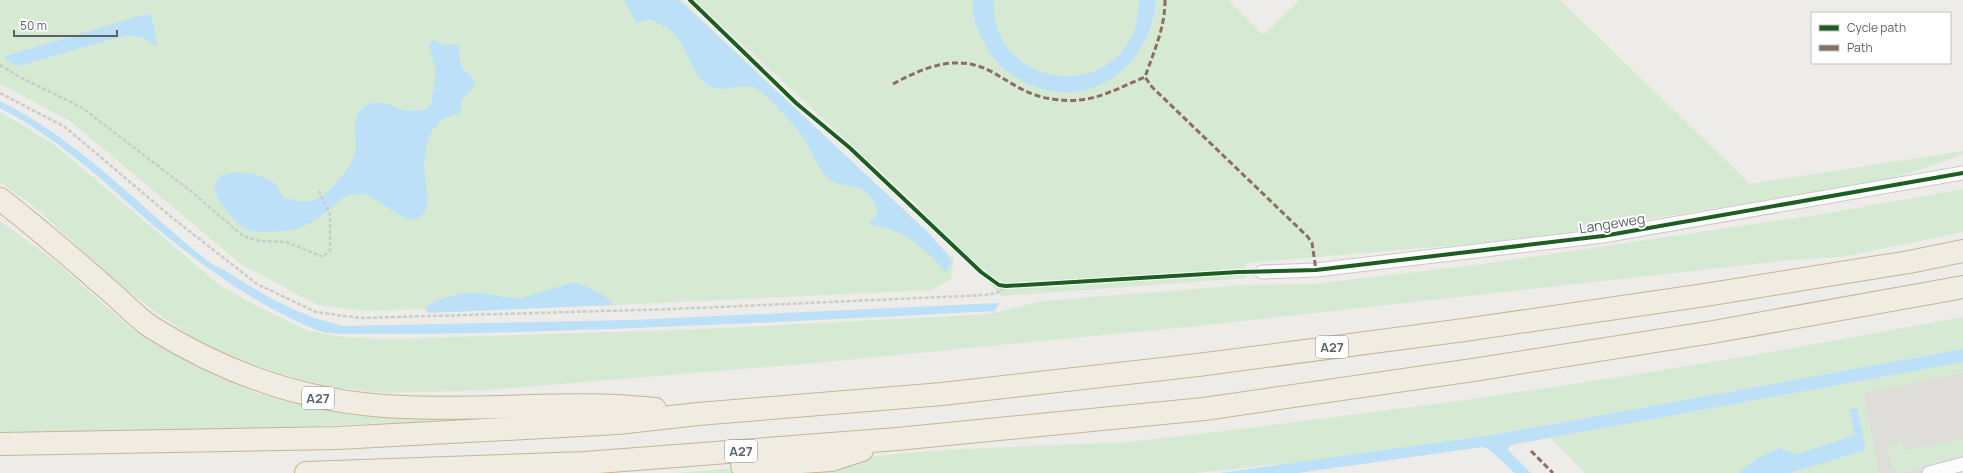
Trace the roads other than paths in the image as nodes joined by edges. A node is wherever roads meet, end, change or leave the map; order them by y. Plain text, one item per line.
1 (1963, 173) edge
2 (0, 199) edge
3 (1963, 251) edge
4 (1262, 272) dead end
5 (1963, 287) edge
6 (698, 414) junction
7 (897, 439) junction
8 (0, 444) edge
9 (1963, 464) edge
10 (306, 473) edge
11 (636, 473) edge
12 (1929, 473) edge

1 - 4 street, Langeweg
2 - 6 highway, A27
3 - 6 highway, A27
5 - 7 highway, A27
6 - 8 highway, A27
7 - 10 highway, A27
7 - 11 highway, A27
9 - 12 street

